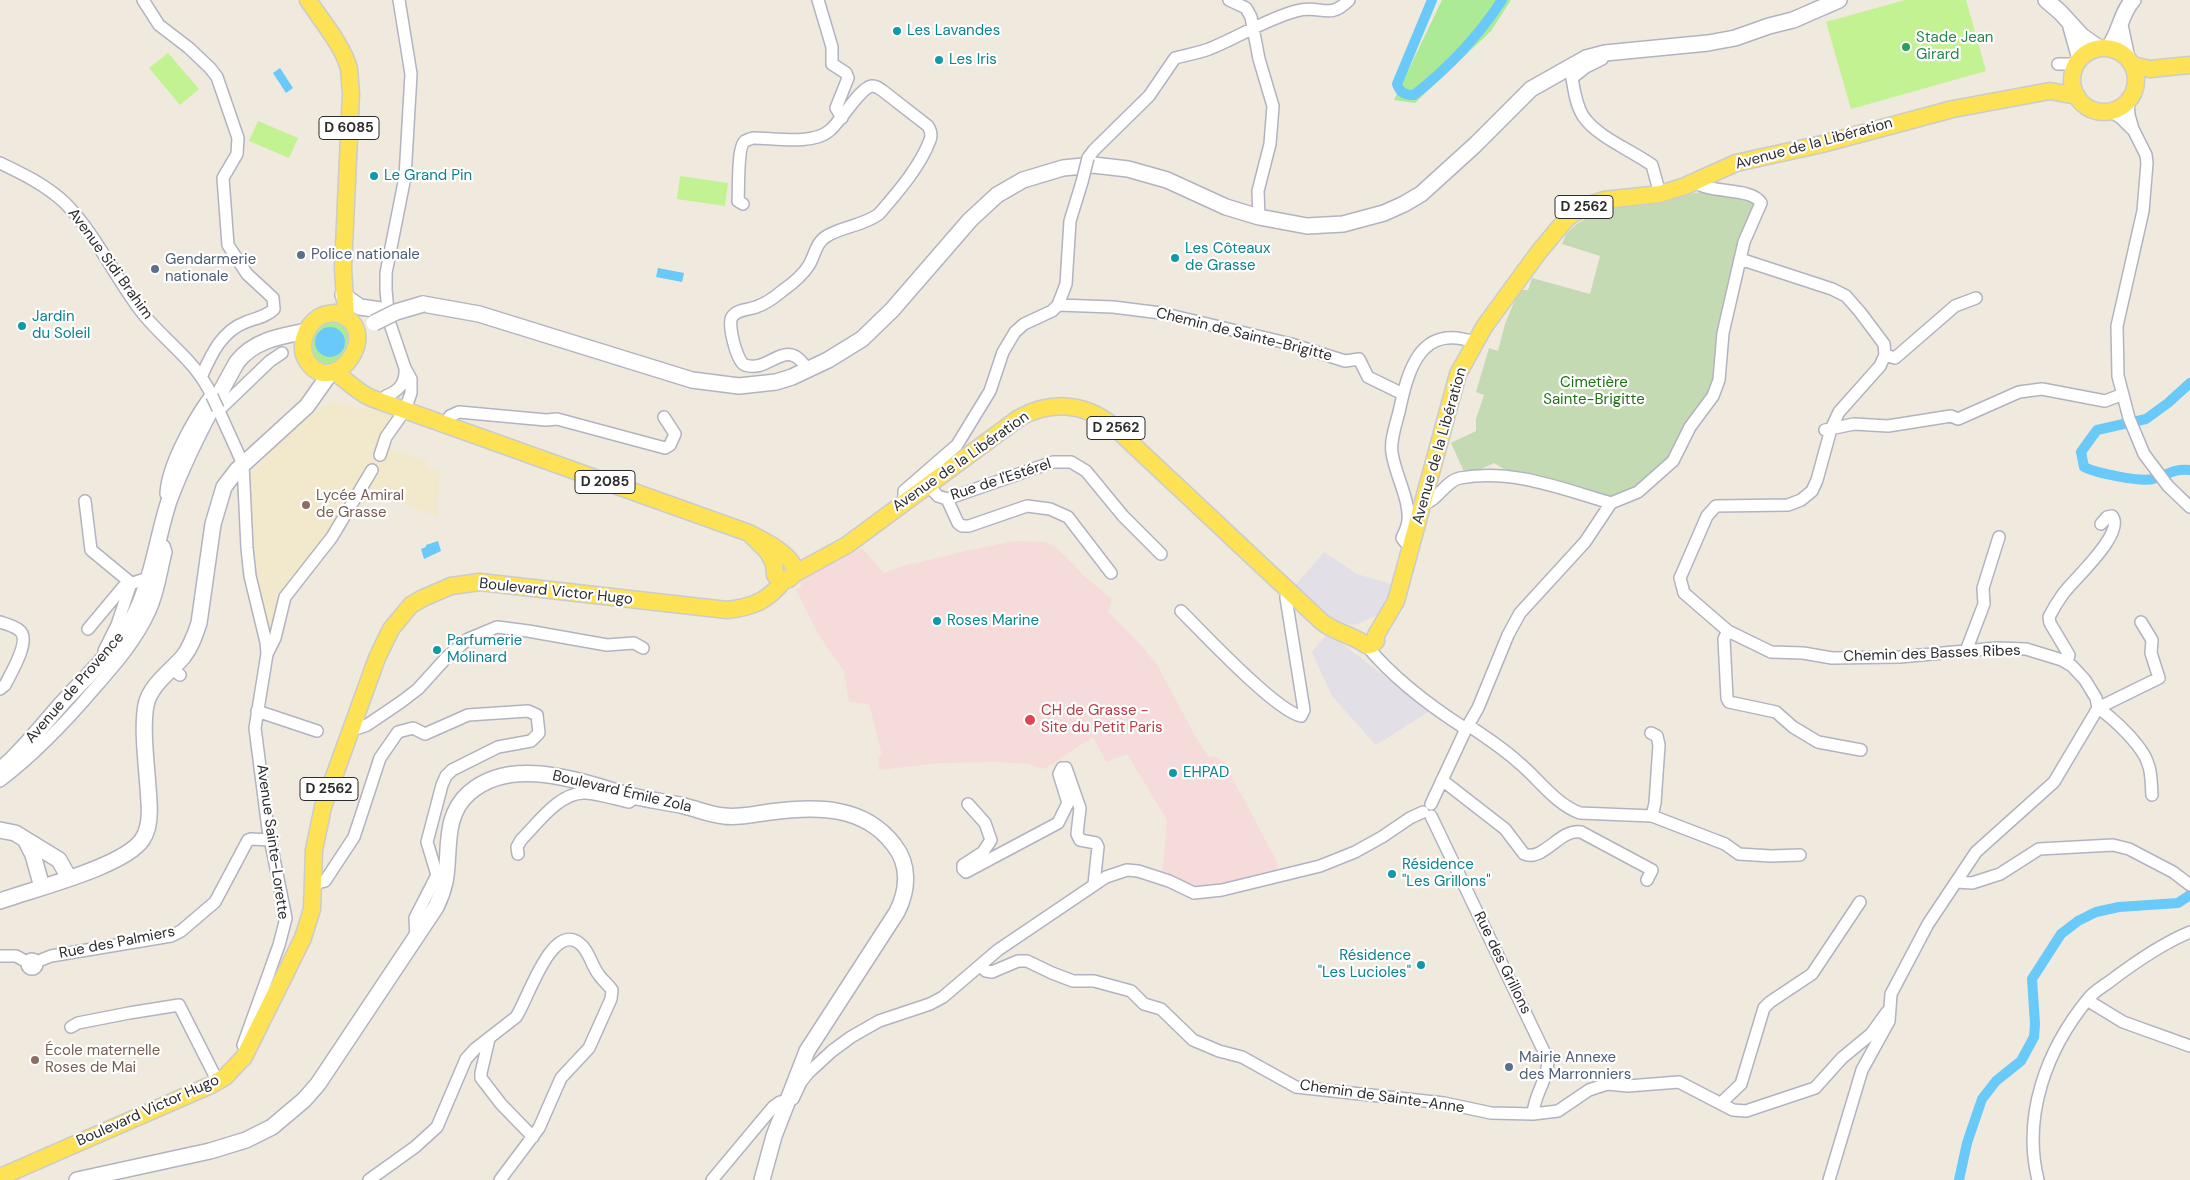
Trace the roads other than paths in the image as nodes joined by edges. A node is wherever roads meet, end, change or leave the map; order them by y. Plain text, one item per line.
1 (143, 0) edge
2 (308, 0) edge
3 (399, 0) edge
4 (818, 0) edge
5 (1228, 0) edge
6 (1349, 0) edge
7 (1839, 0) edge
8 (2046, 0) edge
9 (2133, 0) edge
10 (1315, 4) edge
11 (2068, 22) junction
12 (2120, 25) junction
13 (1252, 27) junction
14 (2103, 48) junction
15 (1619, 51) junction
16 (2130, 61) junction
17 (2058, 64) dead end
18 (2077, 65) junction
19 (2190, 65) edge
20 (2190, 71) edge
21 (2038, 92) junction
22 (2132, 94) junction
23 (2077, 96) junction
24 (2110, 111) junction
25 (842, 118) junction
26 (2133, 129) junction
27 (0, 163) edge
28 (1695, 182) junction
29 (1660, 194) junction
30 (743, 204) dead end
31 (1259, 217) junction
32 (1740, 259) junction
33 (343, 268) junction
34 (343, 295) junction
35 (1976, 298) dead end
36 (1058, 305) junction
37 (373, 314) junction
38 (324, 315) junction
39 (347, 318) junction
40 (307, 331) junction
41 (358, 339) junction
42 (1474, 342) junction
43 (279, 346) junction
44 (1885, 355) junction
45 (307, 359) junction
46 (350, 360) junction
47 (405, 368) junction
48 (808, 371) junction
49 (333, 372) junction
50 (202, 376) junction
51 (1403, 394) junction
52 (212, 396) junction
53 (386, 396) junction
54 (312, 398) junction
55 (2123, 399) junction
56 (406, 408) junction
57 (221, 409) junction
58 (664, 417) dead end
59 (438, 421) junction
60 (1827, 429) junction
61 (380, 455) dead end
62 (243, 464) junction
63 (372, 470) dead end
64 (927, 484) junction
65 (170, 499) junction
66 (947, 499) junction
67 (85, 502) dead end
68 (904, 502) junction
69 (1611, 503) junction
70 (1423, 504) junction
71 (2190, 508) edge
72 (2101, 524) dead end
73 (1999, 537) dead end
74 (158, 542) junction
75 (1412, 545) junction
76 (1161, 554) dead end
77 (784, 568) junction
78 (1111, 573) dead end
79 (148, 578) junction
80 (131, 584) junction
81 (1286, 588) junction
82 (1181, 611) dead end
83 (0, 622) edge
84 (2141, 622) dead end
85 (88, 629) dead end
86 (1728, 632) junction
87 (1371, 638) junction
88 (643, 648) dead end
89 (1966, 651) junction
90 (267, 654) junction
91 (2067, 662) junction
92 (96, 667) junction
93 (0, 689) edge
94 (2098, 708) junction
95 (257, 711) junction
96 (352, 726) junction
97 (1467, 727) junction
98 (317, 730) dead end
99 (1650, 733) dead end
100 (1861, 750) dead end
101 (0, 770) edge
102 (1442, 780) junction
103 (0, 781) edge
104 (633, 796) junction
105 (2152, 796) dead end
106 (968, 804) dead end
107 (1428, 811) junction
108 (1652, 816) junction
109 (0, 830) edge
110 (25, 839) junction
111 (270, 840) junction
112 (518, 854) dead end
113 (1800, 855) dead end
114 (54, 857) junction
115 (36, 868) junction
116 (63, 880) junction
117 (1647, 880) dead end
118 (1957, 882) junction
119 (314, 884) junction
120 (1094, 884) junction
121 (2190, 885) edge
122 (42, 887) junction
123 (0, 901) edge
124 (1860, 902) dead end
125 (2190, 932) edge
126 (416, 939) junction
127 (0, 956) edge
128 (980, 966) junction
129 (2087, 1000) junction
130 (1890, 1007) junction
131 (70, 1027) dead end
132 (489, 1039) junction
133 (2190, 1046) edge
134 (237, 1066) junction
135 (218, 1082) junction
136 (787, 1101) junction
137 (1721, 1103) junction
138 (1533, 1114) junction
139 (533, 1137) junction
140 (7, 1177) edge
141 (77, 1180) edge
142 (368, 1180) edge
143 (500, 1180) edge
144 (712, 1180) edge
145 (762, 1180) edge
146 (1829, 1180) edge
147 (2038, 1180) edge

1 - 50 street
2 - 33 main road, D 6085
3 - 47 street
4 - 25 street
5 - 13 street
6 - 10 street
7 - 15 main road
8 - 11 main road
9 - 12 main road
10 - 13 street
11 - 14 main road
11 - 18 main road
12 - 14 main road
12 - 16 main road
13 - 31 street
13 - 36 street, bridge
14 - 16 main road
14 - 18 main road
15 - 29 street
15 - 31 main road
16 - 19 main road
16 - 22 main road
17 - 18 street
18 - 21 main road, Avenue de la Libération / D 2562
18 - 23 main road
20 - 22 main road
21 - 23 main road, Avenue de la Libération / D 2562
21 - 28 main road, Avenue de la Libération / D 2562
22 - 24 main road
22 - 26 street
23 - 24 main road
24 - 26 street
25 - 30 street
25 - 48 street
26 - 55 street
27 - 50 street, Avenue Sidi Brahim
28 - 29 main road, Avenue de la Libération / D 2562
28 - 32 street
29 - 42 main road, Avenue de la Libération / D 2562
31 - 48 main road
32 - 44 street
32 - 69 street
33 - 34 main road, D 6085
33 - 38 main road, D 6085
34 - 37 main road
34 - 39 main road, D 6085
35 - 44 street
36 - 51 street, Chemin de Sainte-Brigitte
36 - 68 street
37 - 39 main road
37 - 41 main road
37 - 48 main road
38 - 39 main road
38 - 40 main road
39 - 41 main road
40 - 43 main road
40 - 45 main road
41 - 46 main road
42 - 51 street
42 - 70 main road, Avenue de la Libération / D 2562
43 - 45 main road
43 - 57 street
43 - 65 main road, Avenue de Provence
44 - 60 street, Chemin des Basses Ribes
45 - 49 main road
45 - 54 main road
46 - 49 main road
46 - 53 main road, D 2085
47 - 53 street
47 - 56 street
49 - 54 main road
49 - 56 main road, D 2085
50 - 52 street, Avenue Sidi Brahim
51 - 75 street
52 - 57 street, Avenue Sidi Brahim, bridge
52 - 65 street
53 - 56 main road, D 2085
54 - 62 main road
55 - 60 street
55 - 71 street
56 - 59 main road, D 2085
56 - 61 street
57 - 62 street, Avenue Sidi Brahim
58 - 59 street
59 - 77 main road, D 2085
60 - 86 street, Chemin des Basses Ribes
62 - 90 street, Avenue Sainte-Lorette
62 - 116 main road
63 - 90 street
64 - 66 street, Rue de l'Estérel
64 - 68 main road, Avenue de la Libération / D 2562
64 - 81 main road, Avenue de la Libération / D 2562
65 - 74 main road, Avenue de Provence
66 - 76 street, Rue de l'Estérel
66 - 78 street
67 - 80 street
68 - 77 main road, Avenue de la Libération / D 2562
69 - 70 street
69 - 97 street
70 - 75 main road, Avenue de la Libération / D 2562
72 - 91 street
73 - 89 street
74 - 79 main road, Avenue de Provence
74 - 103 street
75 - 87 main road, Avenue de la Libération / D 2562
77 - 96 main road, Boulevard Victor Hugo / D 2562
79 - 80 street
79 - 92 main road, Avenue de Provence
80 - 85 street
80 - 92 street
81 - 82 street
81 - 87 main road, Avenue de la Libération / D 2562
83 - 93 street
84 - 94 street
86 - 89 street, Chemin des Basses Ribes
86 - 100 street
87 - 97 street
88 - 96 street
89 - 91 street, Chemin des Basses Ribes
90 - 95 street, Avenue Sainte-Lorette
91 - 94 street, Chemin des Basses Ribes
92 - 101 main road, Avenue de Provence
94 - 105 street
94 - 118 street
95 - 98 street
95 - 111 street, Avenue Sainte-Lorette
96 - 119 main road, Boulevard Victor Hugo / D 2562
97 - 102 street
97 - 108 street
99 - 108 street
102 - 107 street
102 - 117 street
104 - 112 street
104 - 126 main road, Boulevard Émile Zola
104 - 136 main road, Boulevard Émile Zola
106 - 120 street
107 - 120 street
107 - 138 street, Rue des Grillons
108 - 113 street
109 - 110 main road
110 - 114 main road
110 - 115 main road
111 - 127 street, Rue des Palmiers
111 - 134 street, Avenue Sainte-Lorette
114 - 115 main road
114 - 116 main road
115 - 122 main road
116 - 122 main road
118 - 121 street
118 - 130 street
119 - 126 street
119 - 134 main road, Boulevard Victor Hugo / D 2562
120 - 128 street
122 - 123 main road
124 - 137 street
125 - 129 street
126 - 141 main road, Boulevard Émile Zola
128 - 136 street
128 - 138 street, Chemin de Sainte-Anne
129 - 133 street
129 - 147 street
130 - 137 street, Chemin de Sainte-Anne
130 - 146 street
131 - 135 street
132 - 139 street
132 - 139 street
132 - 142 street
134 - 135 main road, Boulevard Victor Hugo / D 2562
135 - 140 main road, Boulevard Victor Hugo / D 2562
136 - 144 street
136 - 145 main road, Boulevard Émile Zola
137 - 138 street, Chemin de Sainte-Anne
139 - 143 street

